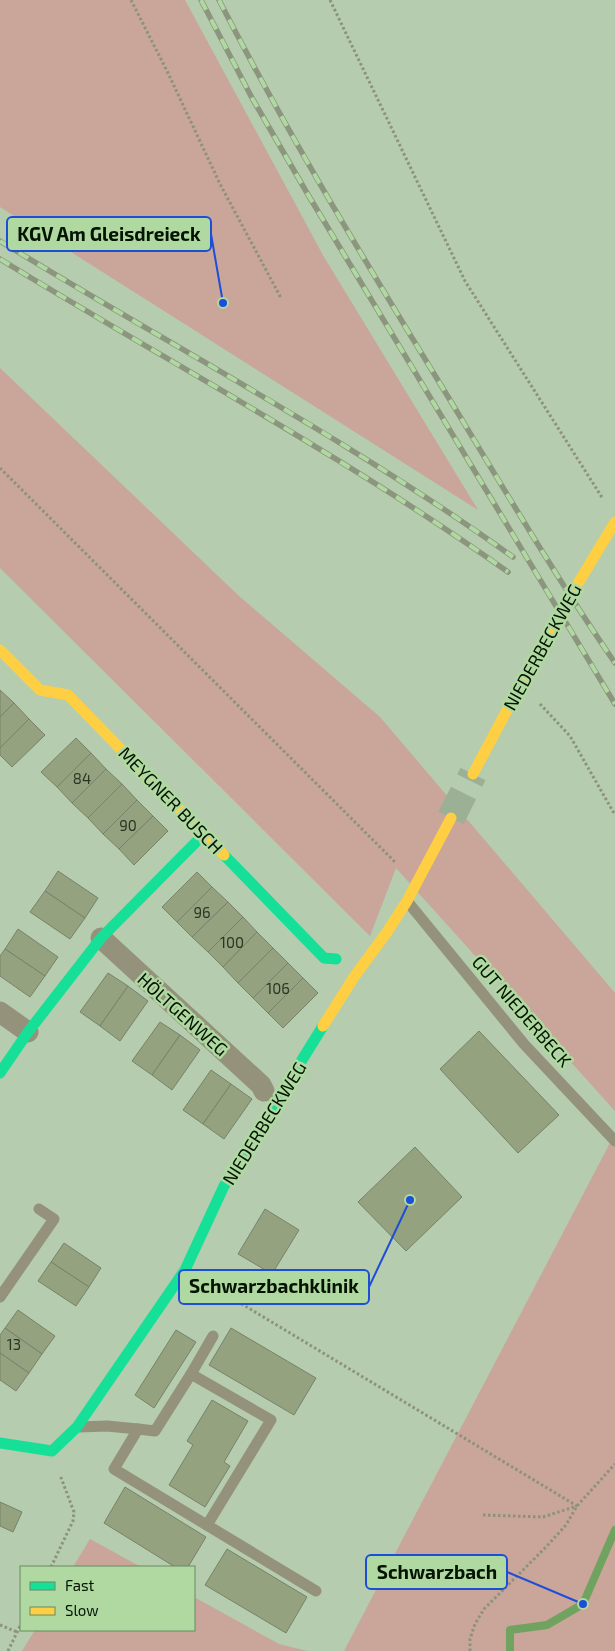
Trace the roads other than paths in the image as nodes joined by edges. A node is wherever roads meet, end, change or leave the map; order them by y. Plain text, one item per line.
1 (615, 522) edge
2 (0, 650) edge
3 (473, 774) tunnel mouth
4 (451, 818) tunnel mouth
5 (204, 834) junction
6 (407, 901) junction
7 (101, 938) junction
8 (336, 959) dead end
9 (0, 1012) edge
10 (28, 1032) junction
11 (0, 1073) edge
12 (264, 1091) dead end
13 (615, 1141) edge
14 (39, 1209) dead end
15 (0, 1297) edge
16 (213, 1336) dead end
17 (191, 1374) junction
18 (77, 1427) junction
19 (138, 1429) junction
20 (0, 1443) edge
21 (206, 1525) junction
22 (316, 1591) dead end

1 - 3 street, NIEDERBECKWEG
2 - 5 street, MEYGNER BUSCH
4 - 6 street, NIEDERBECKWEG
5 - 7 street
5 - 8 street, MEYGNER BUSCH
6 - 13 lane, GUT NIEDERBECK
6 - 18 street, NIEDERBECKWEG
7 - 10 street
7 - 12 street, HÖLTGENWEG
9 - 10 street
10 - 11 street
14 - 15 lane
16 - 17 lane
17 - 19 lane
17 - 21 lane
18 - 19 lane
18 - 20 street, NIEDERBECKWEG
19 - 21 lane
21 - 22 lane

